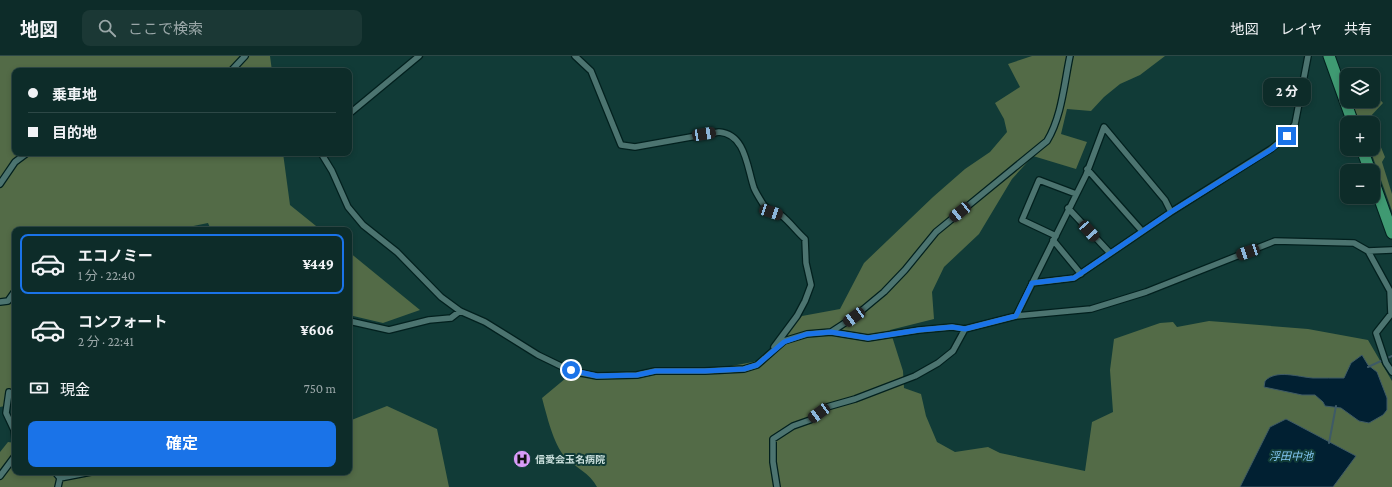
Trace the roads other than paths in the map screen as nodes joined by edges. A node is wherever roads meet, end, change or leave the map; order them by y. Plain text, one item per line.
1 (245, 56) edge
2 (419, 56) edge
3 (575, 56) edge
4 (1070, 56) edge
5 (1308, 56) edge
6 (1329, 56) edge
7 (234, 68) edge
8 (352, 112) edge
9 (1350, 116) edge
10 (23, 156) edge
11 (323, 156) edge
12 (1088, 169) junction
13 (0, 184) edge
14 (1076, 194) junction
15 (1380, 200) edge
16 (1068, 208) junction
17 (1171, 212) junction
18 (1142, 231) junction
19 (1392, 233) edge
20 (1055, 238) junction
21 (1392, 250) edge
22 (1368, 251) junction
23 (1110, 253) junction
24 (1081, 274) junction
25 (1032, 283) junction
26 (12, 295) edge
27 (0, 302) edge
28 (460, 311) junction
29 (1016, 316) junction
30 (352, 322) edge
31 (965, 329) junction
32 (831, 332) junction
33 (765, 358) junction
34 (1392, 372) edge
35 (9, 392) dead end
36 (12, 426) edge
37 (12, 460) edge
38 (58, 475) edge
39 (76, 475) edge
40 (0, 476) edge
41 (60, 478) junction
42 (58, 487) edge
43 (777, 487) edge

1 - 7 street
2 - 8 street
3 - 33 street
4 - 32 street
5 - 17 street
6 - 9 highway
10 - 13 street
11 - 28 street
12 - 14 street
12 - 17 street
12 - 18 street
14 - 16 street
14 - 20 street
15 - 19 highway
16 - 20 street
16 - 23 street
17 - 18 street
18 - 23 street
20 - 24 street
20 - 25 street
21 - 22 street
22 - 29 street
22 - 34 street
23 - 24 street
24 - 25 street
25 - 29 street
26 - 27 street
28 - 30 street
28 - 33 street
29 - 31 street
31 - 32 street
31 - 43 street
32 - 33 street
35 - 36 street
37 - 40 street
38 - 41 street
39 - 41 street
41 - 42 street

